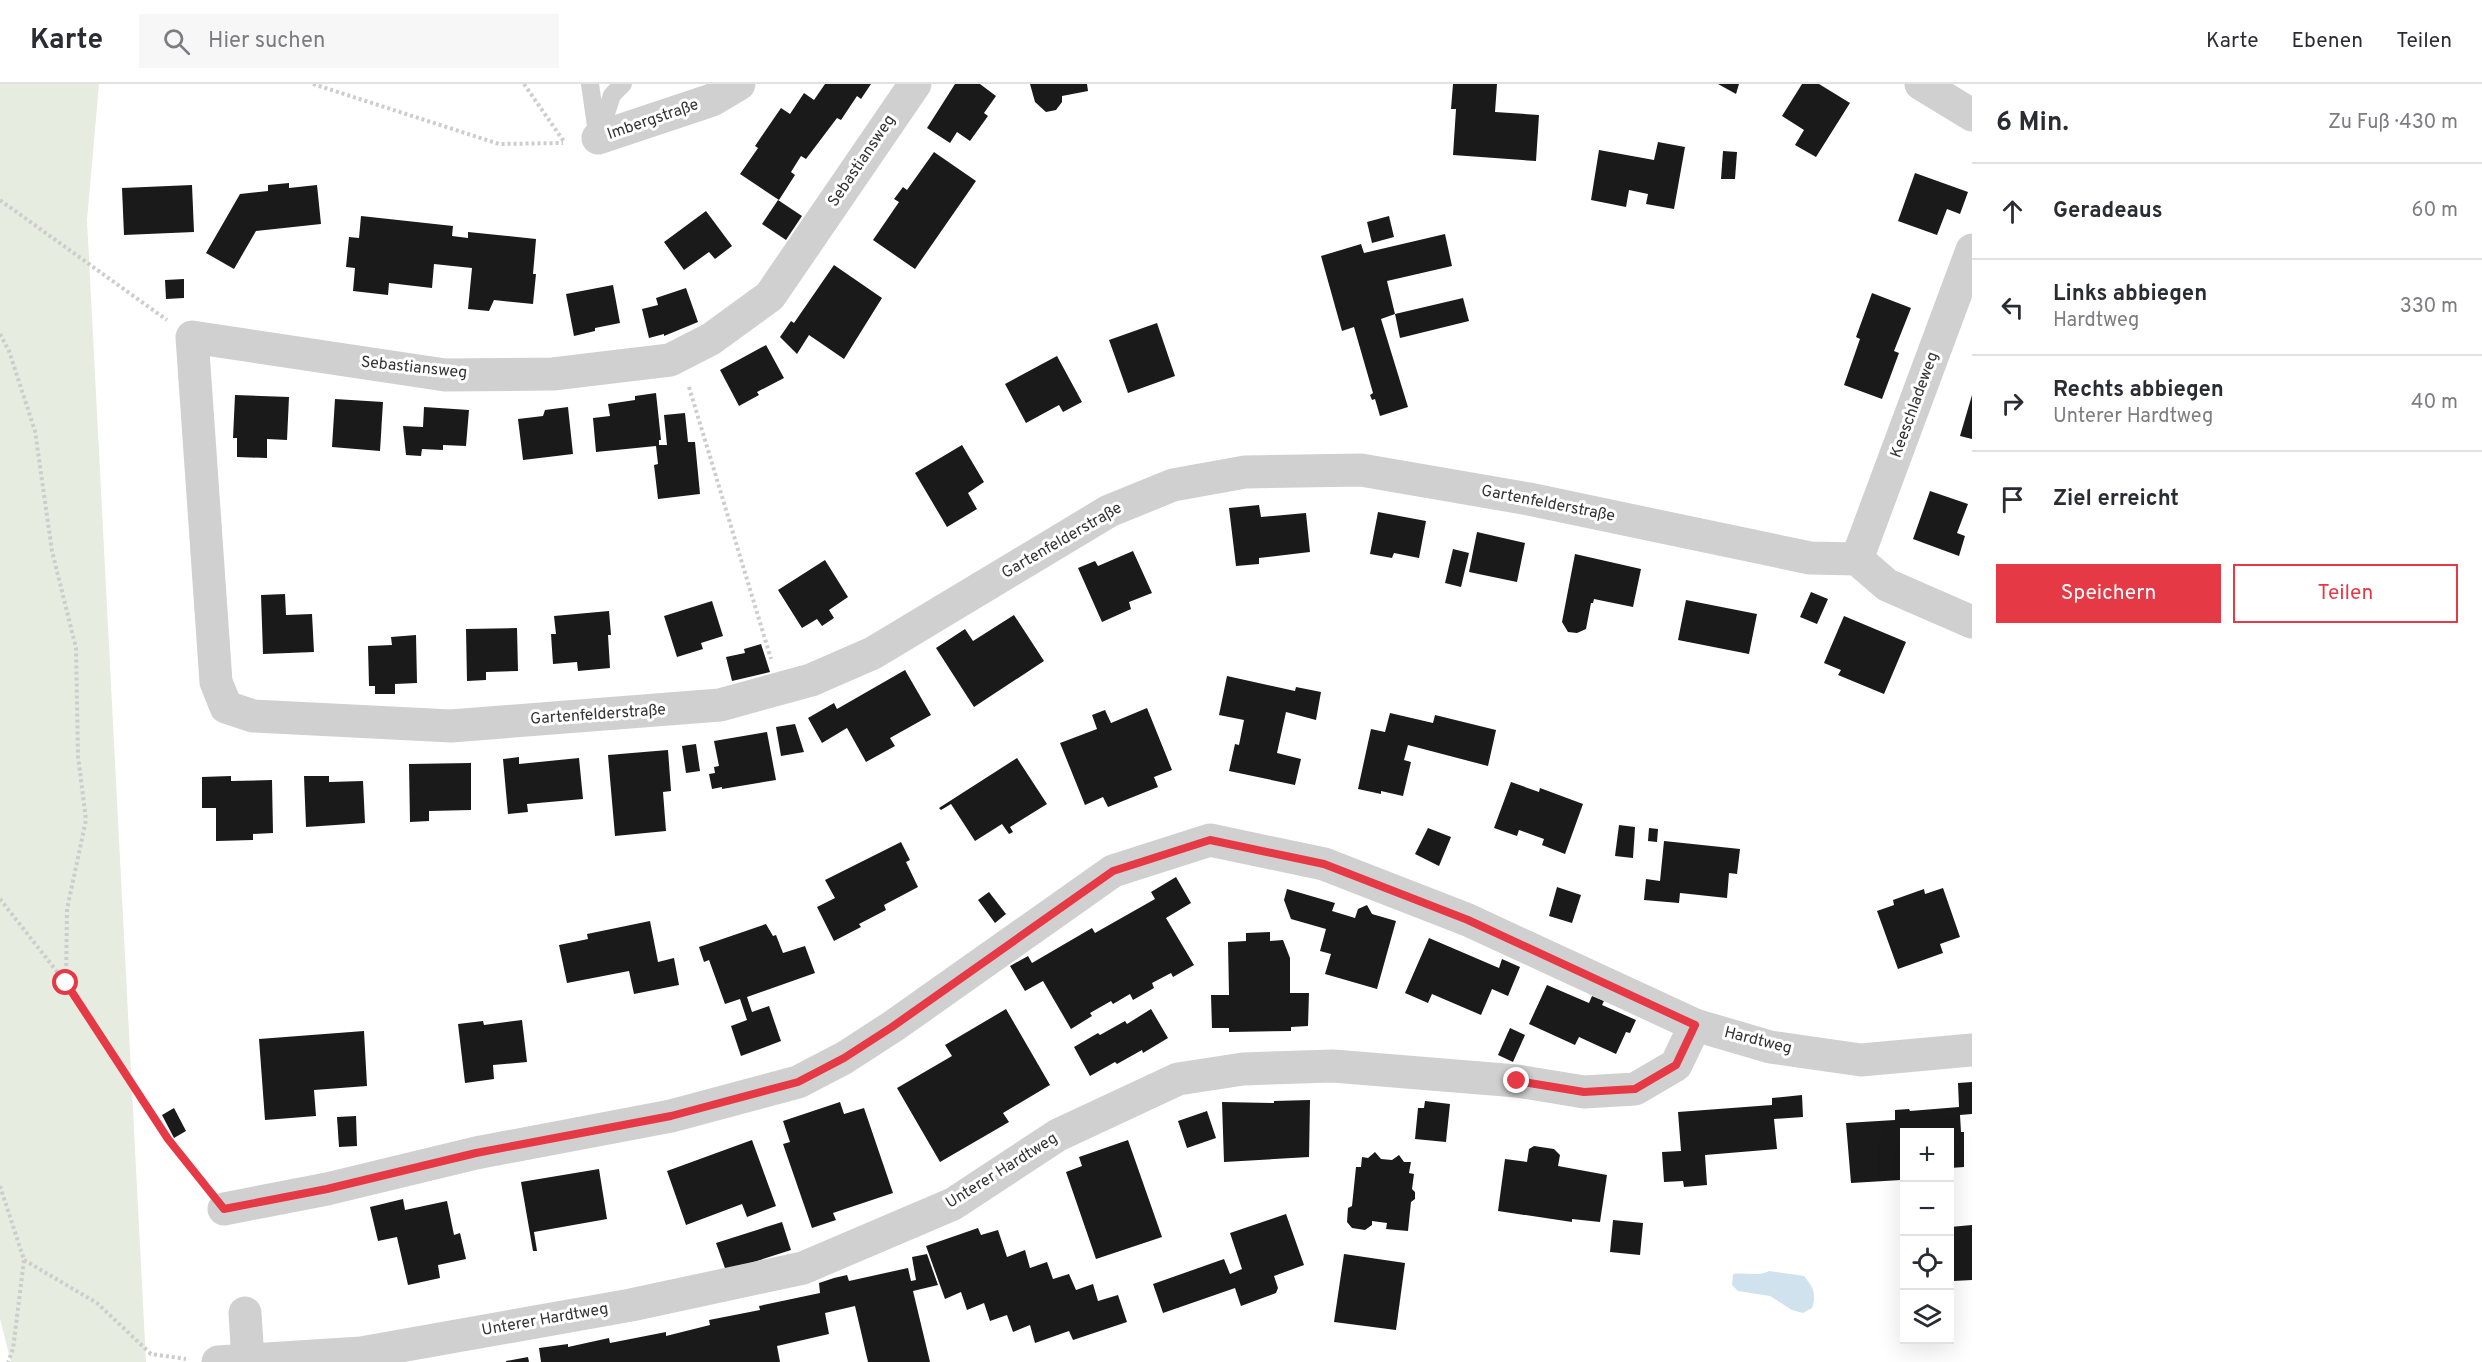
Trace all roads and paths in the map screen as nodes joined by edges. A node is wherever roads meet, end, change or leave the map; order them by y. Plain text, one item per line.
1 (313, 84) edge
2 (524, 84) edge
3 (590, 84) edge
4 (623, 84) edge
5 (739, 84) edge
6 (915, 84) edge
7 (1921, 84) edge
8 (1972, 115) edge
9 (598, 138) junction
10 (563, 143) junction
11 (0, 200) edge
12 (1972, 250) edge
13 (0, 334) edge
14 (192, 337) junction
15 (679, 355) junction
16 (1857, 560) junction
17 (1972, 622) edge
18 (780, 689) junction
19 (0, 898) edge
20 (66, 983) junction
21 (1695, 1025) junction
22 (1972, 1050) edge
23 (0, 1186) edge
24 (224, 1209) joint
25 (24, 1260) junction
26 (245, 1313) dead end
27 (221, 1361) edge
28 (8, 1362) edge

1 - 10 path
2 - 10 path
3 - 9 lane
4 - 9 lane
5 - 9 street, Imbergstraße
6 - 15 street, Sebastiansweg
7 - 8 street
9 - 10 path
11 - 14 path
12 - 16 street, Keeschladeweg
13 - 20 path
14 - 15 street, Sebastiansweg
14 - 18 street, Gartenfelderstraße
15 - 18 path
16 - 17 street
16 - 18 street, Gartenfelderstraße
19 - 20 path
20 - 24 path
21 - 22 street, Hardtweg
21 - 24 street, Hardtweg
21 - 27 street, Unterer Hardtweg
23 - 25 path
25 - 27 path
25 - 28 path
26 - 27 street

